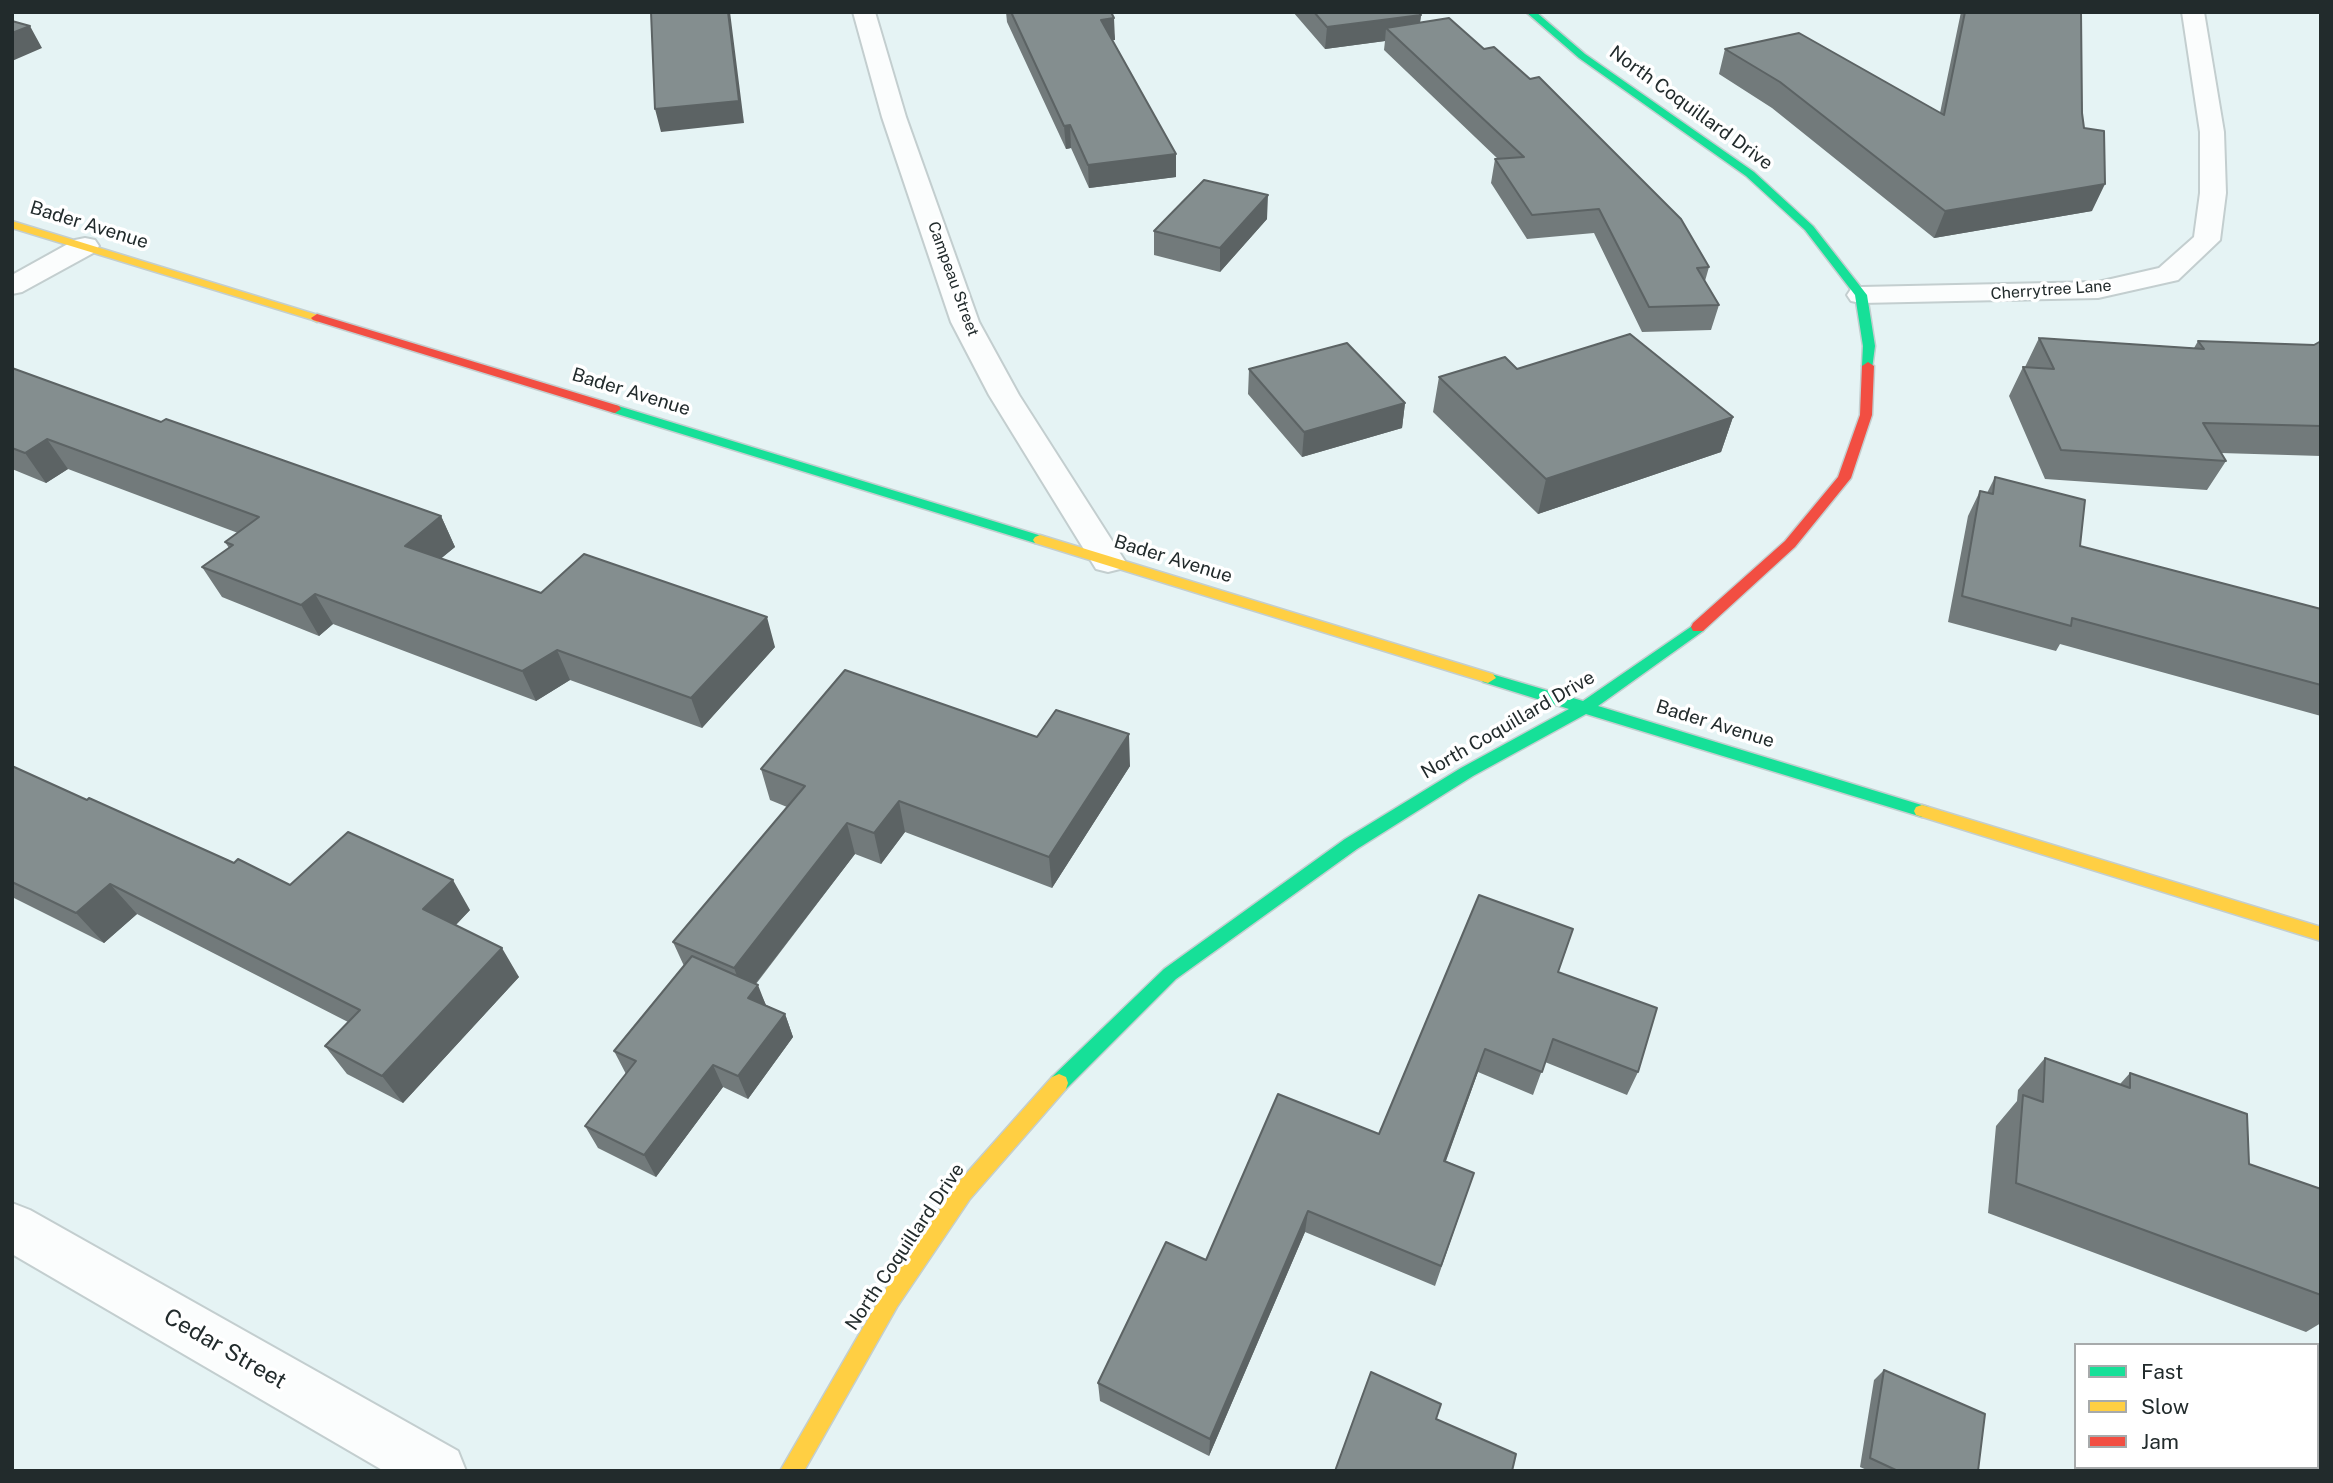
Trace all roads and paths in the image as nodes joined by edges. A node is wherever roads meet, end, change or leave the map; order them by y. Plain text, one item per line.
1 (864, 12) edge
2 (1531, 12) edge
3 (2193, 12) edge
4 (12, 224) edge
5 (85, 246) junction
6 (12, 286) edge
7 (1861, 295) junction
8 (1108, 561) junction
9 (1587, 706) junction
10 (2321, 934) edge
11 (12, 1227) edge
12 (438, 1471) edge
13 (791, 1471) edge

1 - 8 street, Campeau Street
2 - 7 street, North Coquillard Drive
3 - 7 street, Cherrytree Lane
4 - 5 street, Bader Avenue
5 - 6 street
5 - 8 street, Bader Avenue
7 - 9 street, North Coquillard Drive
8 - 9 street, Bader Avenue
9 - 10 street, Bader Avenue
9 - 13 street, North Coquillard Drive
11 - 12 street, Cedar Street

